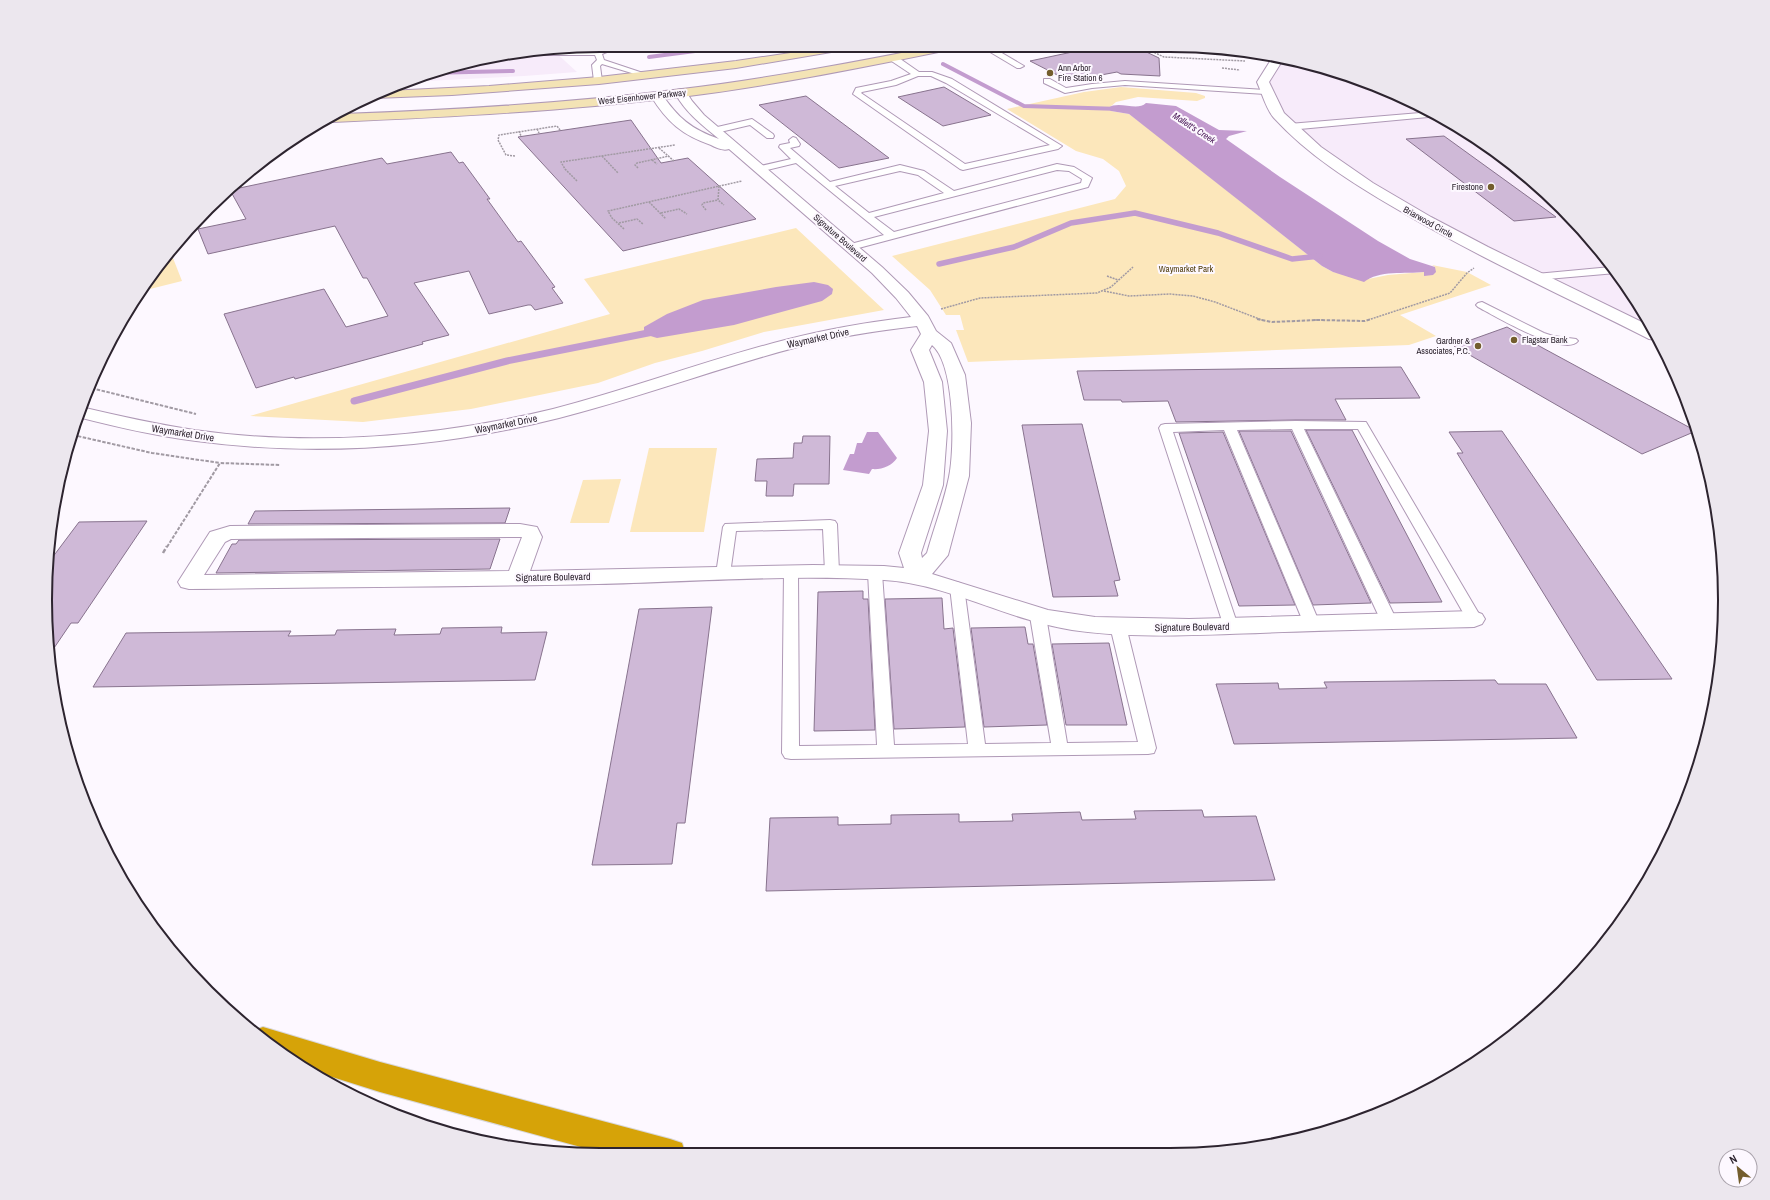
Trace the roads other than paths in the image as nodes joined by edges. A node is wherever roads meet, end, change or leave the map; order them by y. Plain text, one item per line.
1 (606, 52) edge
2 (832, 52) edge
3 (852, 52) edge
4 (923, 52) edge
5 (995, 52) edge
6 (559, 54) edge
7 (600, 57) junction
8 (893, 58) junction
9 (1273, 62) edge
10 (1020, 66) dead end
11 (917, 74) junction
12 (648, 76) junction
13 (598, 81) junction
14 (1047, 81) dead end
15 (503, 90) junction
16 (701, 90) junction
17 (1265, 92) junction
18 (682, 93) junction
19 (389, 95) edge
20 (658, 96) junction
21 (378, 100) edge
22 (1424, 115) edge
23 (341, 118) edge
24 (1289, 127) junction
25 (716, 130) junction
26 (782, 136) junction
27 (783, 147) junction
28 (739, 152) junction
29 (798, 160) junction
30 (759, 169) junction
31 (828, 185) junction
32 (952, 194) junction
33 (867, 216) junction
34 (892, 236) junction
35 (850, 247) junction
36 (1608, 271) edge
37 (1536, 277) junction
38 (1482, 305) dead end
39 (925, 327) junction
40 (1648, 332) edge
41 (1572, 341) dead end
42 (85, 413) edge
43 (1296, 425) junction
44 (1229, 426) junction
45 (791, 572) junction
46 (832, 572) junction
47 (874, 573) junction
48 (723, 574) junction
49 (917, 577) junction
50 (517, 578) junction
51 (957, 587) junction
52 (1038, 616) junction
53 (1474, 619) joint
54 (1389, 621) junction
55 (1312, 624) junction
56 (1118, 626) junction
57 (1230, 626) junction
58 (1060, 749) junction
59 (977, 750) junction
60 (886, 752) junction
61 (284, 1047) edge
62 (644, 1148) edge

1 - 7 lane
2 - 12 main road, West Eisenhower Parkway
3 - 16 main road
4 - 8 main road, West Eisenhower Parkway
5 - 10 lane
6 - 7 lane
7 - 12 lane
7 - 13 lane
8 - 11 lane
8 - 16 main road, West Eisenhower Parkway
9 - 17 street
11 - 11 lane
12 - 13 main road, West Eisenhower Parkway
13 - 15 main road, West Eisenhower Parkway
14 - 17 lane
15 - 19 main road, West Eisenhower Parkway
15 - 21 main road
16 - 18 main road, West Eisenhower Parkway
17 - 24 street, Briarwood Circle
18 - 20 main road, West Eisenhower Parkway
18 - 25 street, Signature Boulevard
20 - 23 main road, West Eisenhower Parkway
20 - 28 street, Signature Boulevard
22 - 24 lane
24 - 37 street, Briarwood Circle
25 - 26 lane
25 - 28 street, Signature Boulevard
26 - 27 lane
26 - 27 lane
27 - 29 lane
28 - 30 street, Signature Boulevard
29 - 30 lane
29 - 31 lane
30 - 35 street, Signature Boulevard
31 - 32 lane
31 - 33 lane
32 - 33 lane
32 - 34 lane
33 - 34 lane
34 - 35 lane
35 - 39 street, Signature Boulevard
36 - 37 lane
37 - 40 street, Briarwood Circle
38 - 41 lane
39 - 42 street, Waymarket Drive
39 - 49 street
39 - 49 street, Signature Boulevard
43 - 44 lane
43 - 53 lane
43 - 54 lane
44 - 55 lane
44 - 57 lane
45 - 46 street, Signature Boulevard
45 - 48 street, Signature Boulevard
45 - 60 lane
46 - 47 street, Signature Boulevard
46 - 48 lane
47 - 49 street, Signature Boulevard
47 - 60 lane
48 - 50 street, Signature Boulevard
49 - 51 street, Signature Boulevard
50 - 50 street, Signature Boulevard
51 - 52 street, Signature Boulevard
51 - 59 lane
52 - 56 street, Signature Boulevard
52 - 58 lane
53 - 54 street, Signature Boulevard
54 - 55 street, Signature Boulevard
55 - 57 street, Signature Boulevard
56 - 57 street, Signature Boulevard
56 - 58 lane
58 - 59 lane
59 - 60 lane
61 - 62 highway

